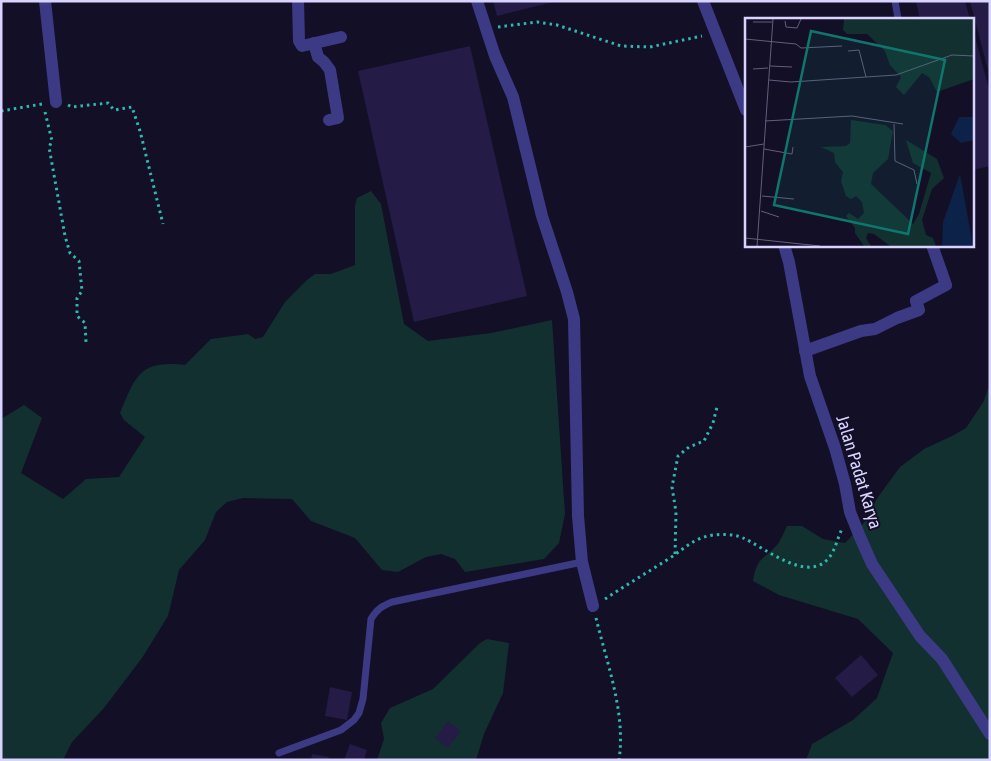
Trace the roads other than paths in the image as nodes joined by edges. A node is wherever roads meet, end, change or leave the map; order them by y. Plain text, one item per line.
1 (45, 1) edge
2 (298, 1) edge
3 (477, 1) edge
4 (704, 1) edge
5 (895, 1) edge
6 (898, 18) edge
7 (341, 37) dead end
8 (314, 43) junction
9 (50, 103) road end
10 (745, 107) edge
11 (329, 120) dead end
12 (784, 246) edge
13 (932, 246) edge
14 (805, 351) junction
15 (582, 562) junction
16 (593, 606) road end
17 (990, 734) edge
18 (279, 753) dead end

1 - 9 street
2 - 8 street
3 - 15 street
4 - 10 street
5 - 6 lane
7 - 8 street
8 - 11 street
12 - 14 street, Jalan Padat Karya
13 - 14 street
14 - 17 street, Jalan Padat Karya
15 - 16 street
15 - 18 lane

